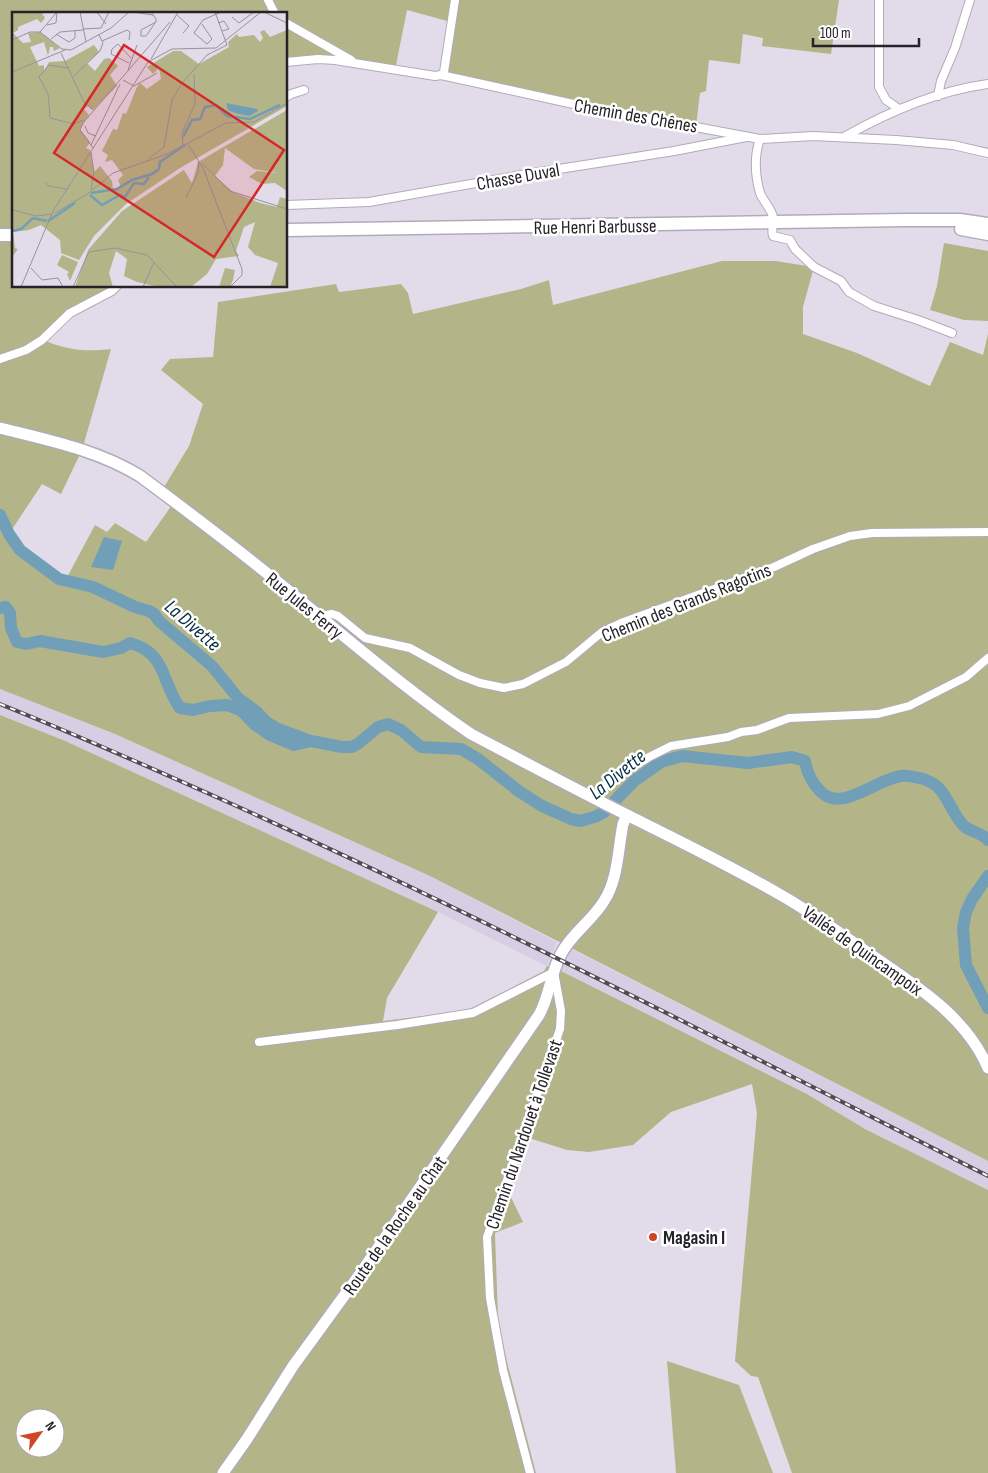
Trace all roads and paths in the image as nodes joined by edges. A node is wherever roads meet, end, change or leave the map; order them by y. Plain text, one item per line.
1 (268, 0) edge
2 (455, 0) edge
3 (879, 0) edge
4 (970, 0) edge
5 (274, 12) edge
6 (288, 24) edge
7 (288, 62) edge
8 (355, 62) junction
9 (442, 75) junction
10 (988, 84) edge
11 (304, 90) dead end
12 (288, 96) edge
13 (938, 96) junction
14 (899, 109) junction
15 (876, 120) junction
16 (748, 137) junction
17 (844, 137) junction
18 (760, 139) junction
19 (873, 139) junction
20 (988, 153) edge
21 (288, 205) edge
22 (905, 220) junction
23 (773, 223) junction
24 (988, 224) edge
25 (288, 230) edge
26 (988, 234) edge
27 (115, 288) edge
28 (952, 334) dead end
29 (0, 358) edge
30 (0, 428) edge
31 (988, 532) edge
32 (322, 618) junction
33 (988, 658) edge
34 (598, 801) junction
35 (627, 815) junction
36 (554, 972) junction
37 (259, 1042) dead end
38 (988, 1068) edge
39 (223, 1473) edge
40 (530, 1473) edge

1 - 5 street
2 - 9 street
3 - 14 street
4 - 13 street
6 - 8 street
7 - 8 street, Chemin des Chênes
8 - 9 street, Chemin des Chênes
9 - 16 street, Chemin des Chênes
10 - 13 street
11 - 12 street
13 - 14 street
14 - 15 street
15 - 17 street
15 - 19 street
16 - 18 street, Chemin des Chênes
16 - 21 street, Chasse Duval
17 - 18 street, Chemin des Chênes
17 - 19 street, Chemin des Chênes
18 - 23 street
19 - 20 street, Chemin des Chênes
22 - 23 main road, Rue Henri Barbusse
22 - 24 main road
22 - 26 main road
23 - 25 main road, Rue Henri Barbusse
23 - 28 street
27 - 29 street
30 - 32 main road, Rue Jules Ferry
31 - 32 street, Chemin des Grands Ragotins
32 - 34 main road, Rue Jules Ferry
33 - 34 street
34 - 35 main road, Rue Jules Ferry
35 - 36 main road, Route de la Roche au Chat
35 - 38 main road, Vallée de Quincampoix
36 - 37 street
36 - 39 main road, Route de la Roche au Chat
36 - 40 street, Chemin du Nardouet à Tollevast

